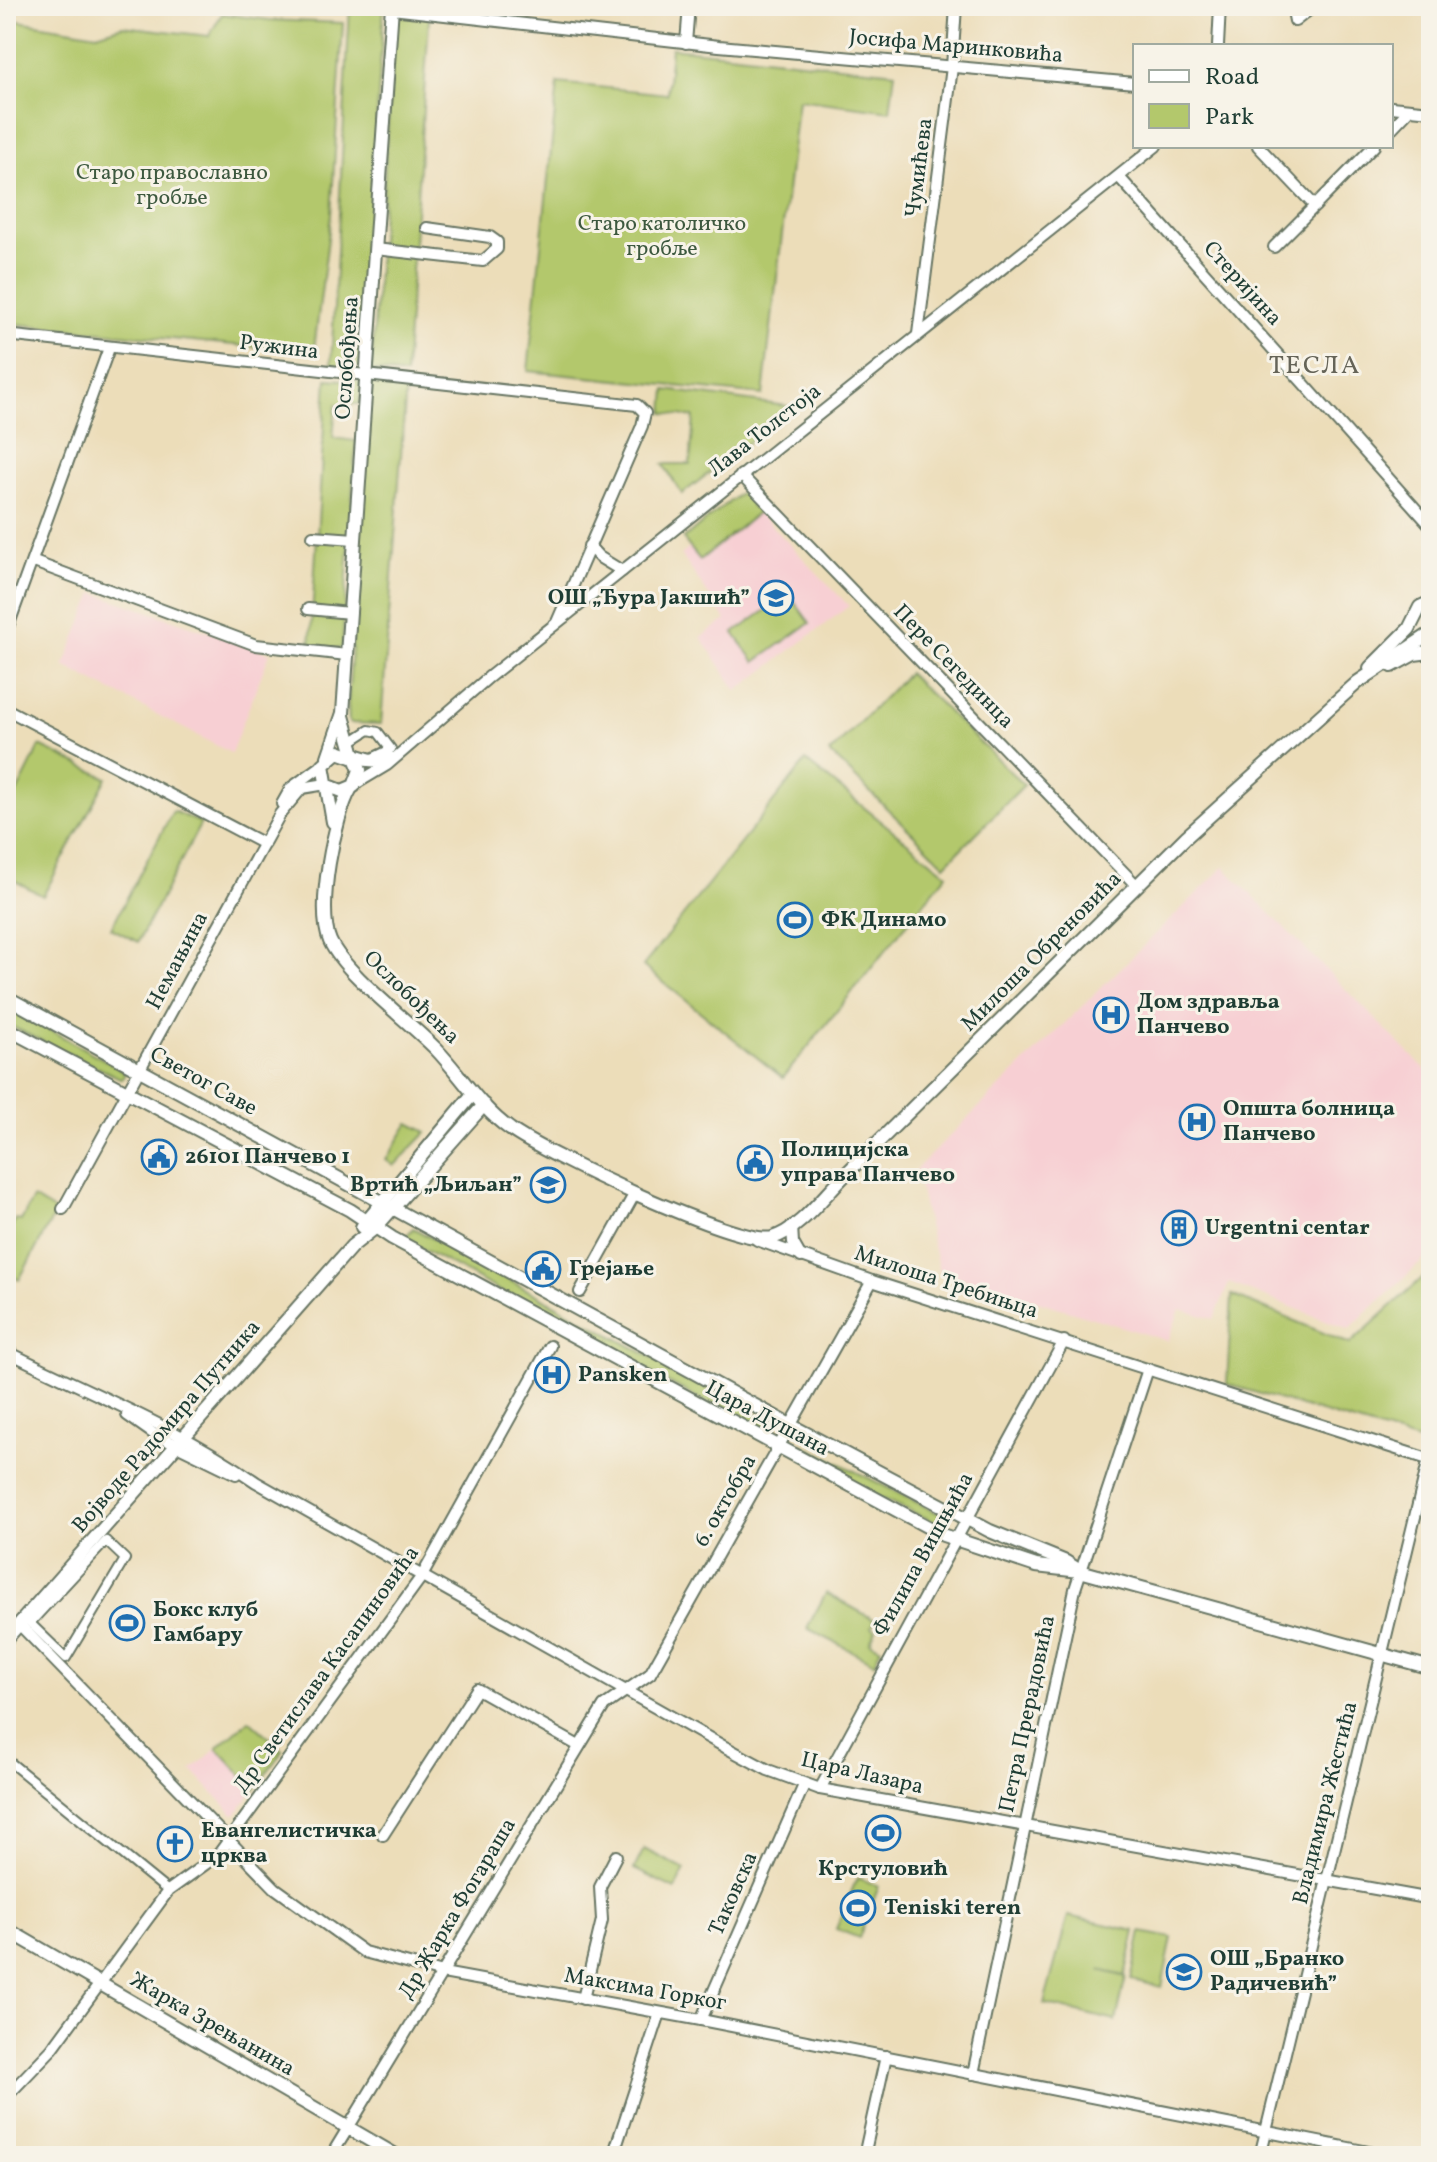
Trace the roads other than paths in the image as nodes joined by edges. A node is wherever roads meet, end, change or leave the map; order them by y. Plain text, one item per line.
1 (689, 6) edge
2 (956, 6) edge
3 (1220, 6) edge
4 (1292, 6) edge
5 (1314, 6) edge
6 (392, 8) edge
7 (686, 43) junction
8 (1218, 44) edge
9 (952, 67) junction
10 (1133, 83) edge
11 (1393, 107) edge
12 (1410, 109) junction
13 (1431, 111) edge
14 (1393, 127) edge
15 (1154, 148) edge
16 (1260, 148) edge
17 (1372, 148) edge
18 (1119, 177) junction
19 (1315, 206) junction
20 (427, 228) dead end
21 (1274, 247) dead end
22 (375, 249) junction
23 (918, 334) junction
24 (6, 335) edge
25 (109, 348) junction
26 (367, 378) junction
27 (741, 475) junction
28 (1431, 526) edge
29 (313, 536) dead end
30 (355, 539) junction
31 (589, 546) junction
32 (34, 562) junction
33 (622, 571) junction
34 (1430, 602) edge
35 (308, 609) dead end
36 (350, 613) junction
37 (1414, 619) junction
38 (555, 624) junction
39 (6, 632) edge
40 (1430, 637) edge
41 (1431, 652) edge
42 (347, 655) junction
43 (1374, 672) junction
44 (1358, 682) junction
45 (6, 709) edge
46 (343, 713) junction
47 (395, 746) junction
48 (356, 759) junction
49 (326, 761) junction
50 (328, 785) junction
51 (354, 785) junction
52 (280, 814) junction
53 (333, 829) junction
54 (264, 844) junction
55 (1137, 886) junction
56 (6, 997) edge
57 (6, 1028) edge
58 (141, 1071) junction
59 (126, 1092) junction
60 (473, 1094) junction
61 (484, 1105) junction
62 (635, 1193) junction
63 (381, 1199) junction
64 (394, 1206) junction
65 (63, 1209) dead end
66 (364, 1220) junction
67 (792, 1226) junction
68 (376, 1227) junction
69 (752, 1238) junction
70 (357, 1242) junction
71 (801, 1257) junction
72 (872, 1281) junction
73 (580, 1292) dead end
74 (1064, 1341) junction
75 (550, 1346) dead end
76 (6, 1351) edge
77 (1148, 1369) junction
78 (792, 1426) junction
79 (181, 1442) junction
80 (779, 1449) junction
81 (1430, 1460) edge
82 (967, 1519) junction
83 (955, 1541) junction
84 (1080, 1571) junction
85 (422, 1576) junction
86 (25, 1623) junction
87 (6, 1639) edge
88 (1382, 1654) junction
89 (1431, 1668) edge
90 (627, 1690) junction
91 (579, 1746) junction
92 (6, 1759) edge
93 (804, 1785) junction
94 (820, 1789) junction
95 (1024, 1827) junction
96 (383, 1835) dead end
97 (230, 1840) junction
98 (616, 1856) dead end
99 (1328, 1881) junction
100 (168, 1891) junction
101 (1431, 1899) edge
102 (6, 1929) edge
103 (443, 1973) junction
104 (99, 1982) junction
105 (583, 1999) junction
106 (660, 2013) junction
107 (701, 2020) junction
108 (886, 2056) junction
109 (973, 2074) junction
110 (6, 2097) edge
111 (349, 2128) junction
112 (1265, 2131) junction
113 (331, 2156) edge
114 (397, 2156) edge
115 (613, 2156) edge
116 (864, 2156) edge
117 (1260, 2156) edge
118 (1389, 2156) edge

1 - 7 street
2 - 9 street, Чумићева
3 - 8 street
4 - 5 street
6 - 7 street, Јосифа Маринковића
6 - 22 street, Ослобођења
7 - 9 street, Јосифа Маринковића
9 - 10 street, Јосифа Маринковића
9 - 23 street, Чумићева
11 - 12 street
12 - 13 street
12 - 14 street
15 - 18 street, Лава Толстоја
16 - 19 street
17 - 19 street
18 - 23 street, Лава Толстоја
18 - 28 street, Стеријина
19 - 21 street
20 - 22 street
22 - 26 street, Ослобођења
23 - 27 street, Лава Толстоја
24 - 25 street, Ружина
25 - 26 street, Ружина
25 - 32 street
26 - 30 street, Ослобођења
26 - 31 street, Ружина
27 - 33 street, Лава Толстоја
27 - 55 street, Пере Сегединца
29 - 30 street
30 - 36 street, Ослобођења
31 - 33 street
31 - 38 street
32 - 39 street
32 - 42 street
33 - 38 street, Лава Толстоја
34 - 37 street
35 - 36 street
36 - 42 street, Ослобођења
37 - 40 street
37 - 44 street
38 - 47 street, Лава Толстоја
40 - 43 street
41 - 43 street
42 - 46 street, Ослобођења
43 - 44 street
44 - 55 street, Милоша Обреновића
45 - 54 street
46 - 48 street, Ослобођења
46 - 49 street, Ослобођења
47 - 47 street
47 - 48 street, Лава Толстоја
47 - 51 street, Лава Толстоја
48 - 49 street
48 - 51 street
49 - 50 street
49 - 52 street
50 - 51 street
50 - 52 street
50 - 53 street
51 - 53 street, Ослобођења
52 - 54 street, Немањина
53 - 60 street, Ослобођења
54 - 58 street, Немањина
55 - 67 street, Милоша Обреновића
56 - 58 street, Светог Саве
57 - 59 street, Светог Саве
58 - 59 street, Немањина
58 - 63 street, Светог Саве
59 - 65 street, Немањина
59 - 66 street, Светог Саве
60 - 61 street, Милоша Требињца
60 - 63 street, Војводе Радомира Путника
61 - 62 street, Милоша Требињца
61 - 64 street, Војводе Радомира Путника
62 - 69 street, Милоша Требињца
62 - 73 street
63 - 64 street, Цара Душана
63 - 66 street, Војводе Радомира Путника
64 - 68 street, Војводе Радомира Путника
64 - 78 street, Цара Душана
66 - 68 street, Цара Душана
66 - 70 street, Војводе Радомира Путника
67 - 69 street, Милоша Обреновића
67 - 71 street
68 - 70 street, Војводе Радомира Путника
68 - 80 street, Цара Душана
69 - 71 street, Милоша Требињца
70 - 79 street, Војводе Радомира Путника
71 - 72 street, Милоша Требињца
72 - 74 street, Милоша Требињца
72 - 78 street, 6. октобра
74 - 77 street, Милоша Требињца
74 - 82 street, Филипа Вишњића
75 - 85 street, Др Светислава Касапиновића
76 - 79 street, Цара Лазара
77 - 81 street, Милоша Требињца
77 - 84 street, Петра Прерадовића
78 - 80 street, 6. октобра
78 - 82 street, Цара Душана
79 - 85 street, Цара Лазара
79 - 86 street, Војводе Радомира Путника
80 - 83 street, Цара Душана
80 - 90 street, 6. октобра
81 - 88 street, Владимира Жестића
82 - 83 street, Филипа Вишњића
82 - 84 street, Цара Душана
83 - 84 street, Цара Душана
83 - 94 street, Филипа Вишњића
84 - 88 street, Цара Душана
84 - 95 street, Петра Прерадовића
85 - 90 street, Цара Лазара
85 - 97 street, Др Светислава Касапиновића
86 - 86 street
86 - 87 street, Војводе Радомира Путника
86 - 97 street, Максима Горког
88 - 89 street, Цара Душана
88 - 99 street, Владимира Жестића
90 - 91 street, Др Жарка Фогараша
90 - 93 street, Цара Лазара
91 - 96 street
91 - 103 street, Др Жарка Фогараша
92 - 100 street
93 - 94 street, Цара Лазара
93 - 107 street, Таковска
94 - 95 street, Цара Лазара
95 - 99 street, Цара Лазара
95 - 109 street, Петра Прерадовића
97 - 100 street, Др Светислава Касапиновића
97 - 103 street, Максима Горког
98 - 105 street
99 - 101 street, Цара Лазара
99 - 112 street, Владимира Жестића
100 - 104 street, Др Светислава Касапиновића
102 - 104 street, Жарка Зрењанина
103 - 105 street, Максима Горког
103 - 111 street, Др Жарка Фогараша
104 - 110 street, Др Светислава Касапиновића
104 - 111 street, Жарка Зрењанина
105 - 106 street, Максима Горког
106 - 107 street, Максима Горког
106 - 115 street
107 - 108 street, Максима Горког
108 - 109 street, Максима Горког
108 - 116 street
109 - 112 street, Максима Горког
111 - 113 street, Др Жарка Фогараша
111 - 114 street, Жарка Зрењанина
112 - 117 street, Владимира Жестића
112 - 118 street, Максима Горког

